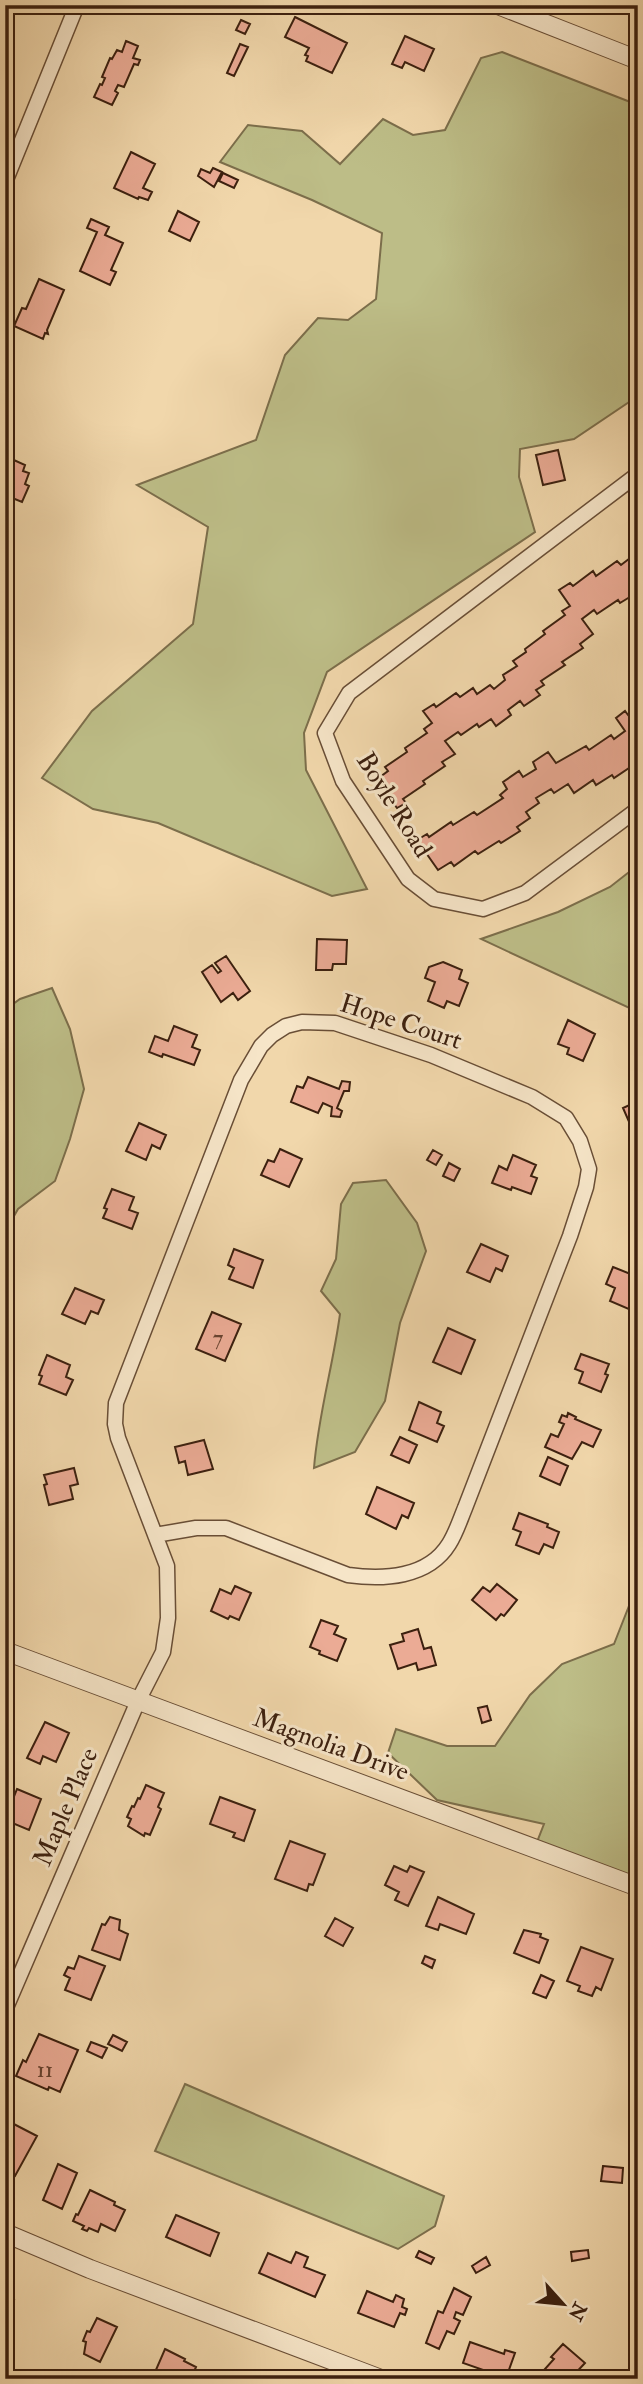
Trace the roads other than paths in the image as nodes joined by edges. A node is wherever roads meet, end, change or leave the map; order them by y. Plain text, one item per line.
1 (77, 5) edge
2 (498, 5) edge
3 (638, 60) edge
4 (5, 181) edge
5 (638, 474) edge
6 (638, 809) edge
7 (155, 1535) junction
8 (5, 1651) edge
9 (138, 1701) junction
10 (638, 1887) edge
11 (5, 2010) edge
12 (5, 2233) edge
13 (381, 2379) edge

1 - 4 street
2 - 3 street
5 - 6 street, Boyle Road
7 - 7 street, Hope Court
7 - 9 street, Hope Court
8 - 9 street, Magnolia Drive
9 - 10 street, Magnolia Drive
9 - 11 street, Maple Place
12 - 13 street

